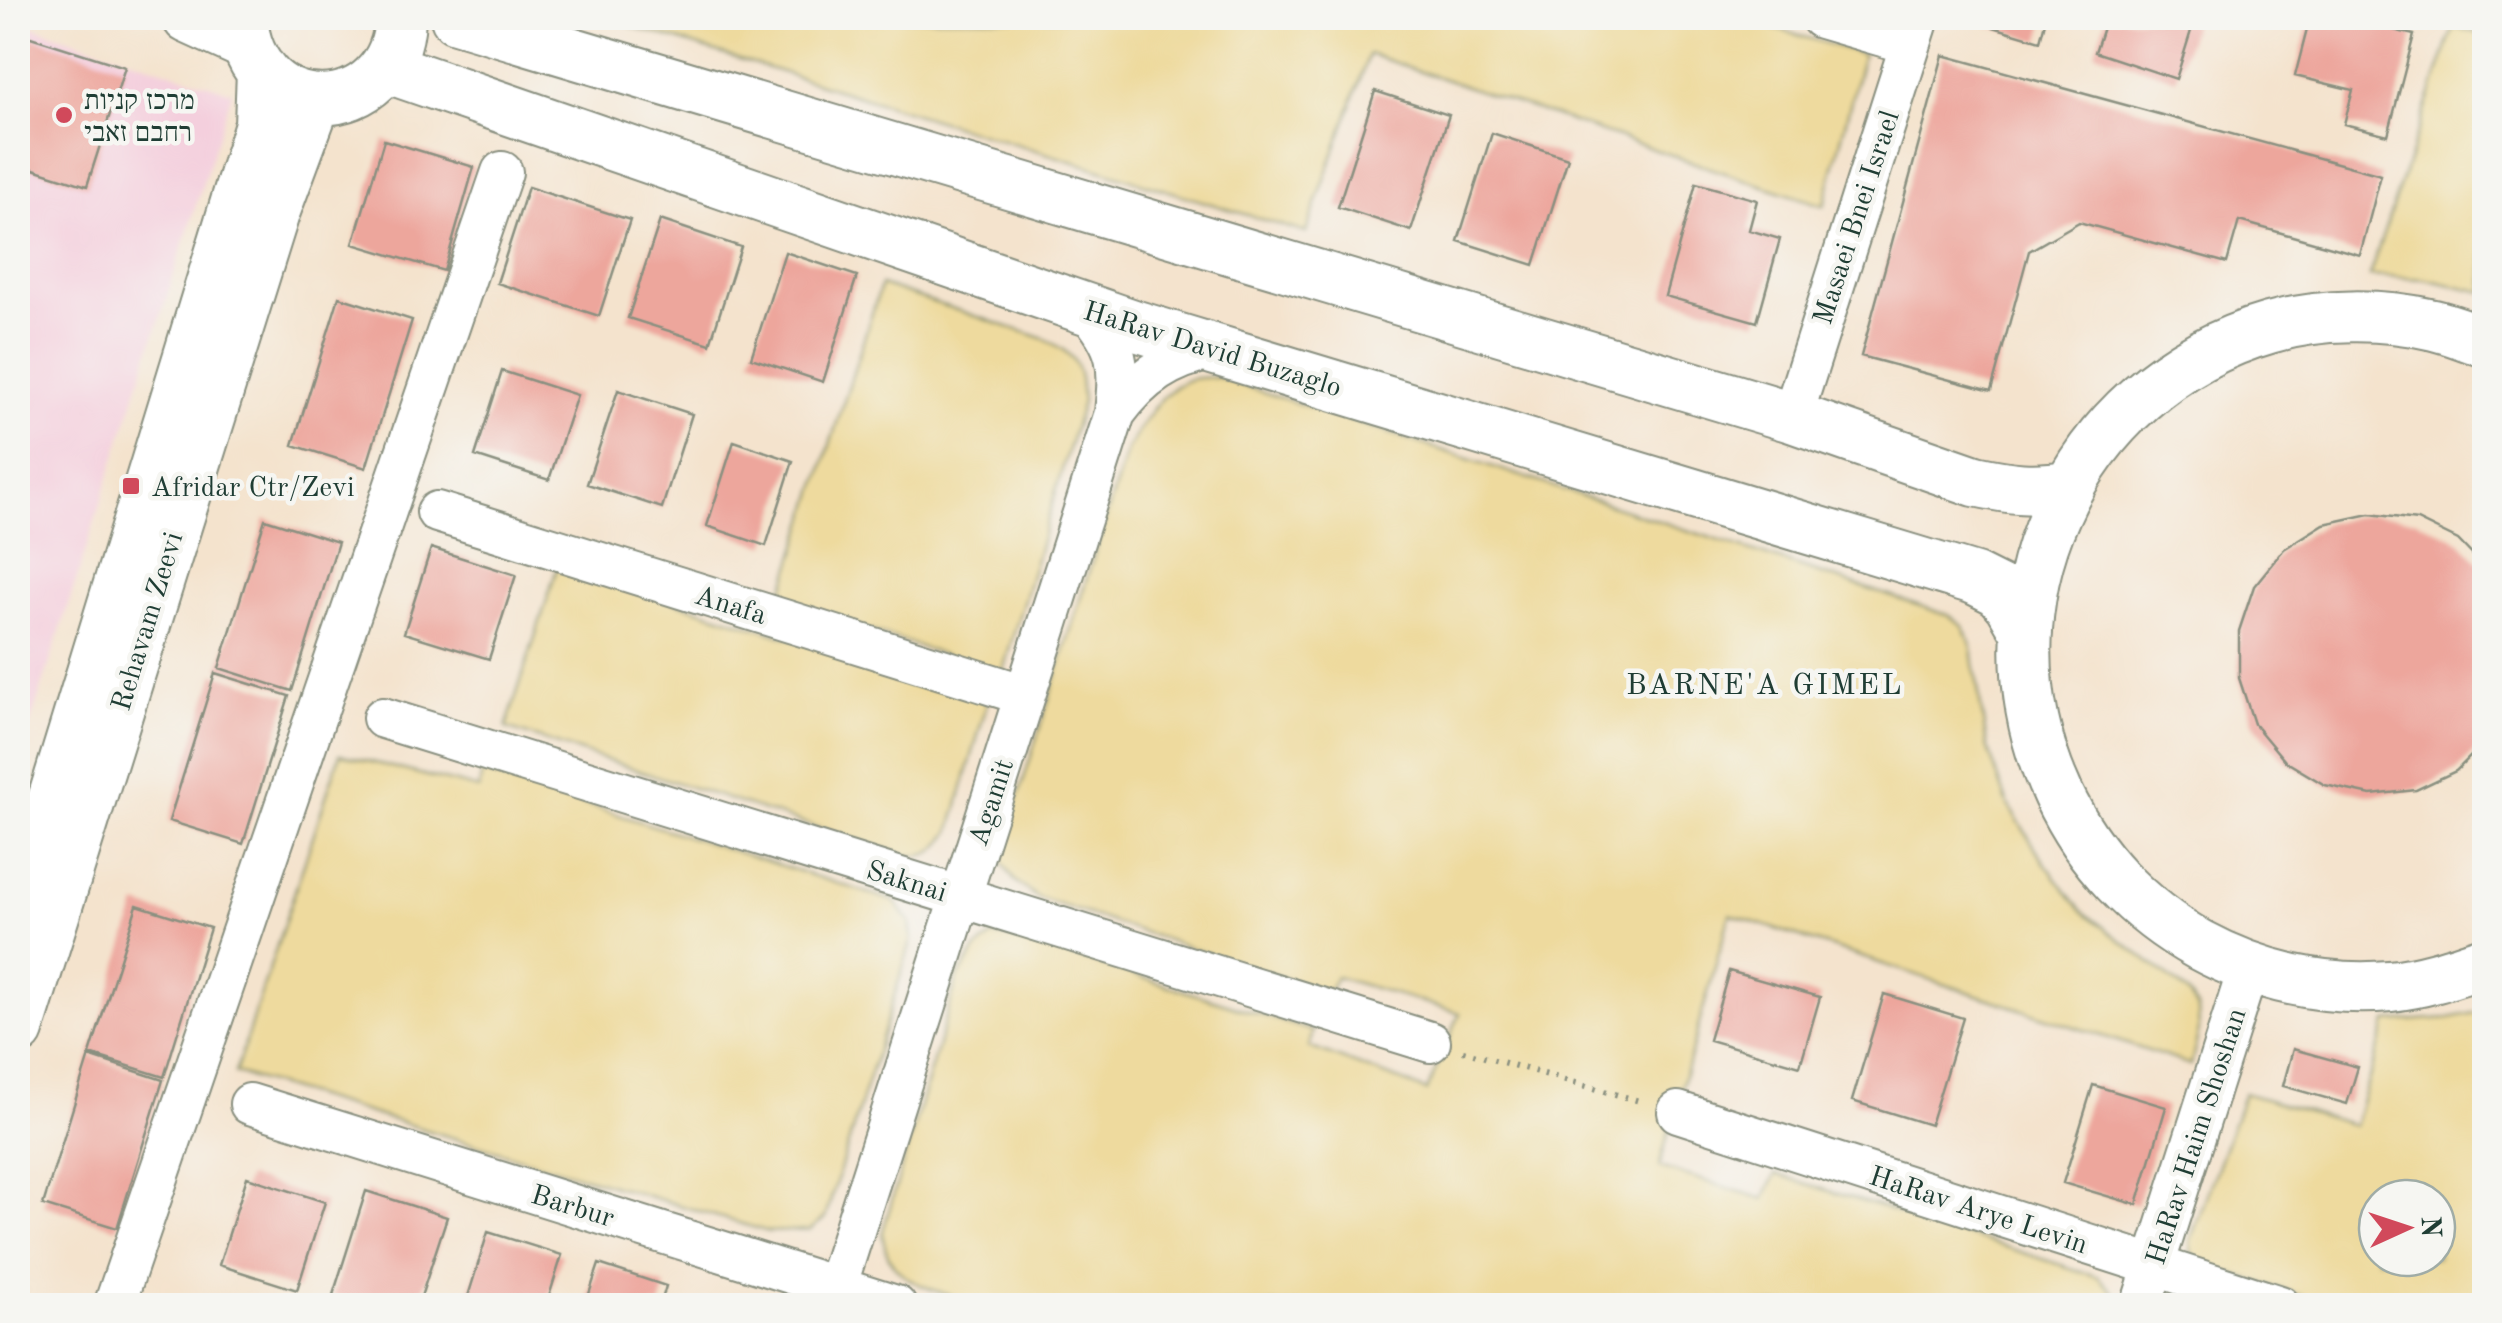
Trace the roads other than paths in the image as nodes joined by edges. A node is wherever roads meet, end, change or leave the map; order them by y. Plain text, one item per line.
1 (188, 18) edge
2 (400, 18) edge
3 (456, 18) edge
4 (1821, 18) edge
5 (1914, 31) edge
6 (250, 44) edge
7 (385, 67) junction
8 (316, 100) junction
9 (502, 172) dead end
10 (1087, 310) junction
11 (2484, 341) edge
12 (1214, 350) junction
13 (1115, 413) junction
14 (1792, 417) junction
15 (2070, 486) junction
16 (437, 512) dead end
17 (2027, 633) junction
18 (1025, 696) junction
19 (383, 718) dead end
20 (960, 896) junction
21 (18, 914) edge
22 (2484, 962) edge
23 (2248, 967) junction
24 (18, 1030) edge
25 (1430, 1042) road end
26 (250, 1104) dead end
27 (1678, 1112) road end
28 (2154, 1265) junction
29 (833, 1296) edge
30 (114, 1306) edge
31 (896, 1306) edge
32 (2141, 1306) edge
33 (2280, 1306) edge

1 - 6 street
2 - 7 street
3 - 14 street
4 - 5 street
5 - 14 street, Masaei Bnei Israel
6 - 8 street
6 - 21 street, Rehavam Zeevi
7 - 8 street
7 - 10 street, HaRav David Buzaglo
8 - 24 street, Rehavam Zeevi
9 - 30 street
10 - 12 street, HaRav David Buzaglo
10 - 13 street, Agamit
11 - 15 street
12 - 13 street, Agamit
12 - 17 street, HaRav David Buzaglo
13 - 18 street, Agamit
14 - 15 street
15 - 17 street
16 - 18 street, Anafa
17 - 23 street
18 - 20 street, Agamit
19 - 20 street, Saknai
20 - 25 street, Saknai
20 - 29 street, Agamit
22 - 23 street
23 - 28 street, HaRav Haim Shoshan
26 - 29 street, Barbur
27 - 28 street, HaRav Arye Levin
28 - 32 street, HaRav Haim Shoshan
28 - 33 street, HaRav Arye Levin
29 - 31 street, Barbur

